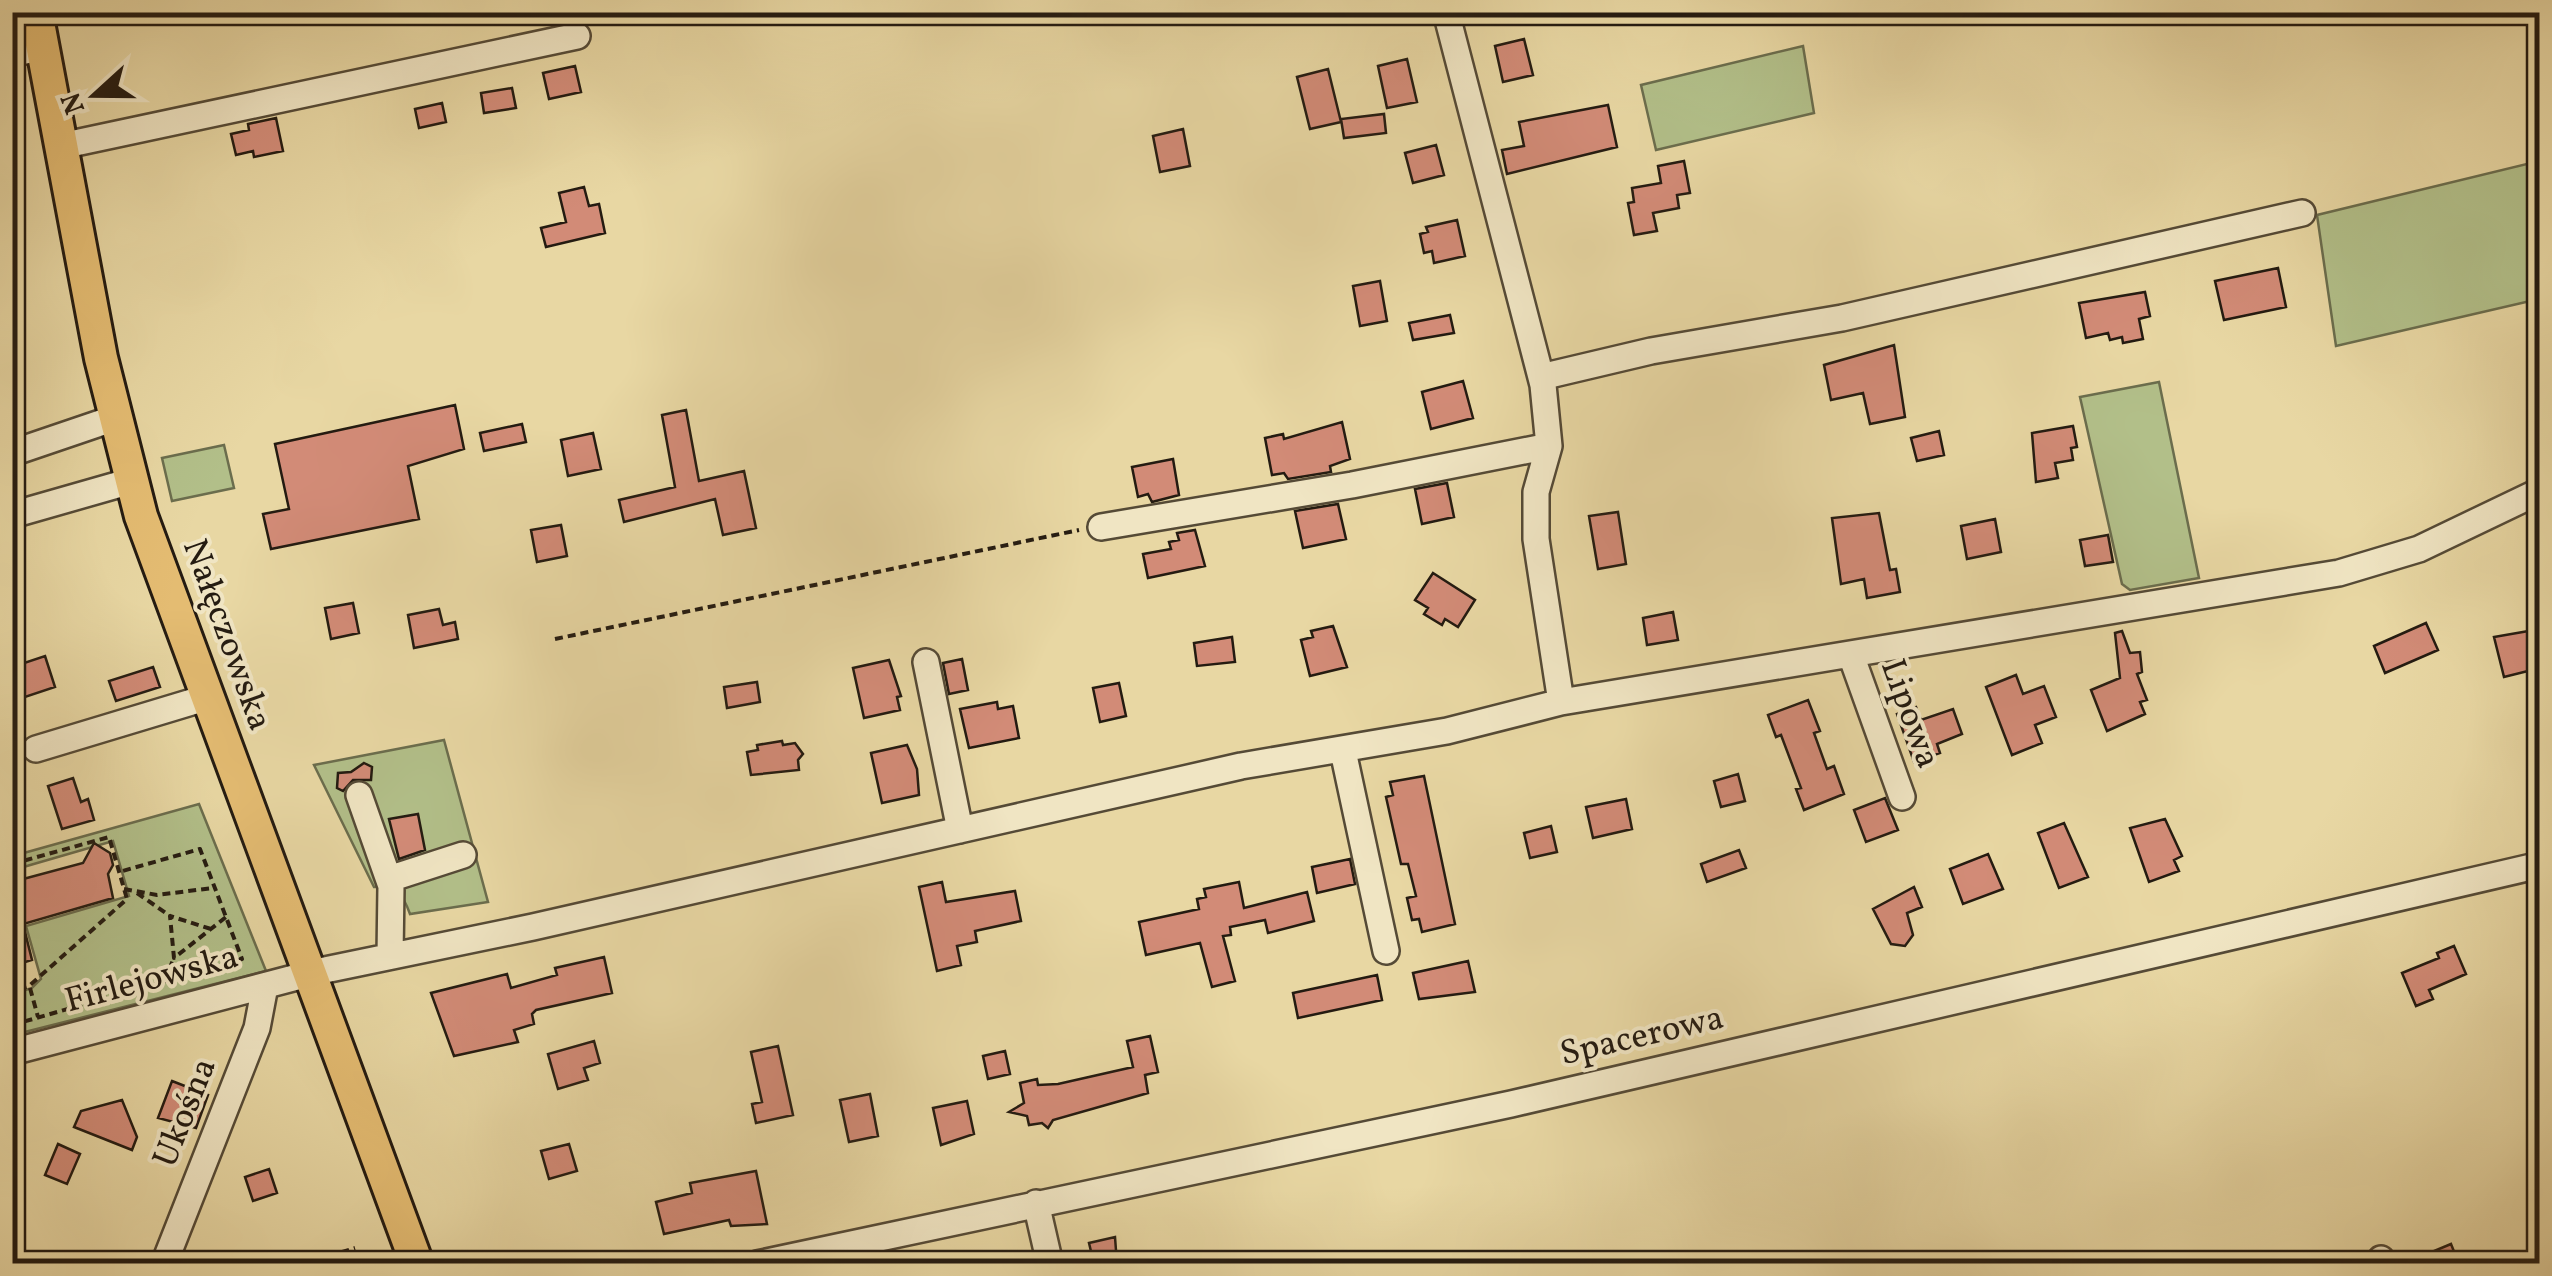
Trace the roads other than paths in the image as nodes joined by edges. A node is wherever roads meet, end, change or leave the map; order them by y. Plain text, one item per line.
1 (36, 12) edge
2 (1446, 12) edge
3 (577, 36) dead end
4 (28, 51) edge
5 (61, 146) junction
6 (2302, 214) dead end
7 (1541, 377) junction
8 (114, 418) junction
9 (1549, 446) junction
10 (12, 452) edge
11 (131, 481) junction
12 (2540, 491) edge
13 (12, 516) edge
14 (1101, 527) road end
15 (1850, 655) junction
16 (926, 662) dead end
17 (205, 698) junction
18 (1561, 702) junction
19 (36, 749) dead end
20 (1343, 751) junction
21 (359, 795) dead end
22 (1902, 797) dead end
23 (960, 830) junction
24 (463, 855) dead end
25 (2540, 865) edge
26 (389, 879) junction
27 (1386, 951) dead end
28 (390, 956) junction
29 (309, 973) junction
30 (265, 986) junction
31 (12, 1052) edge
32 (1036, 1203) junction
33 (164, 1264) edge
34 (417, 1264) edge
35 (757, 1264) edge
36 (1050, 1264) edge

1 - 4 main road, Nałęczowska
2 - 7 street
3 - 5 street
4 - 5 main road, Nałęczowska
5 - 8 main road, Nałęczowska
6 - 7 street
7 - 9 street
8 - 10 street
8 - 11 main road, Nałęczowska
9 - 14 street
9 - 18 street
11 - 13 street
11 - 17 main road, Nałęczowska
12 - 15 street, Firlejowska
15 - 18 street, Firlejowska
15 - 22 street, Lipowa
16 - 23 street
17 - 19 street
17 - 29 main road, Nałęczowska
18 - 20 street, Firlejowska
20 - 23 street, Firlejowska
20 - 27 street
21 - 26 street
23 - 28 street, Firlejowska
24 - 26 street
25 - 32 street, Spacerowa
26 - 28 street
28 - 29 street, Firlejowska
29 - 30 street, Firlejowska
29 - 34 main road, Nałęczowska
30 - 31 street, Firlejowska
30 - 33 street, Ukośna
32 - 35 street, Spacerowa
32 - 36 street

